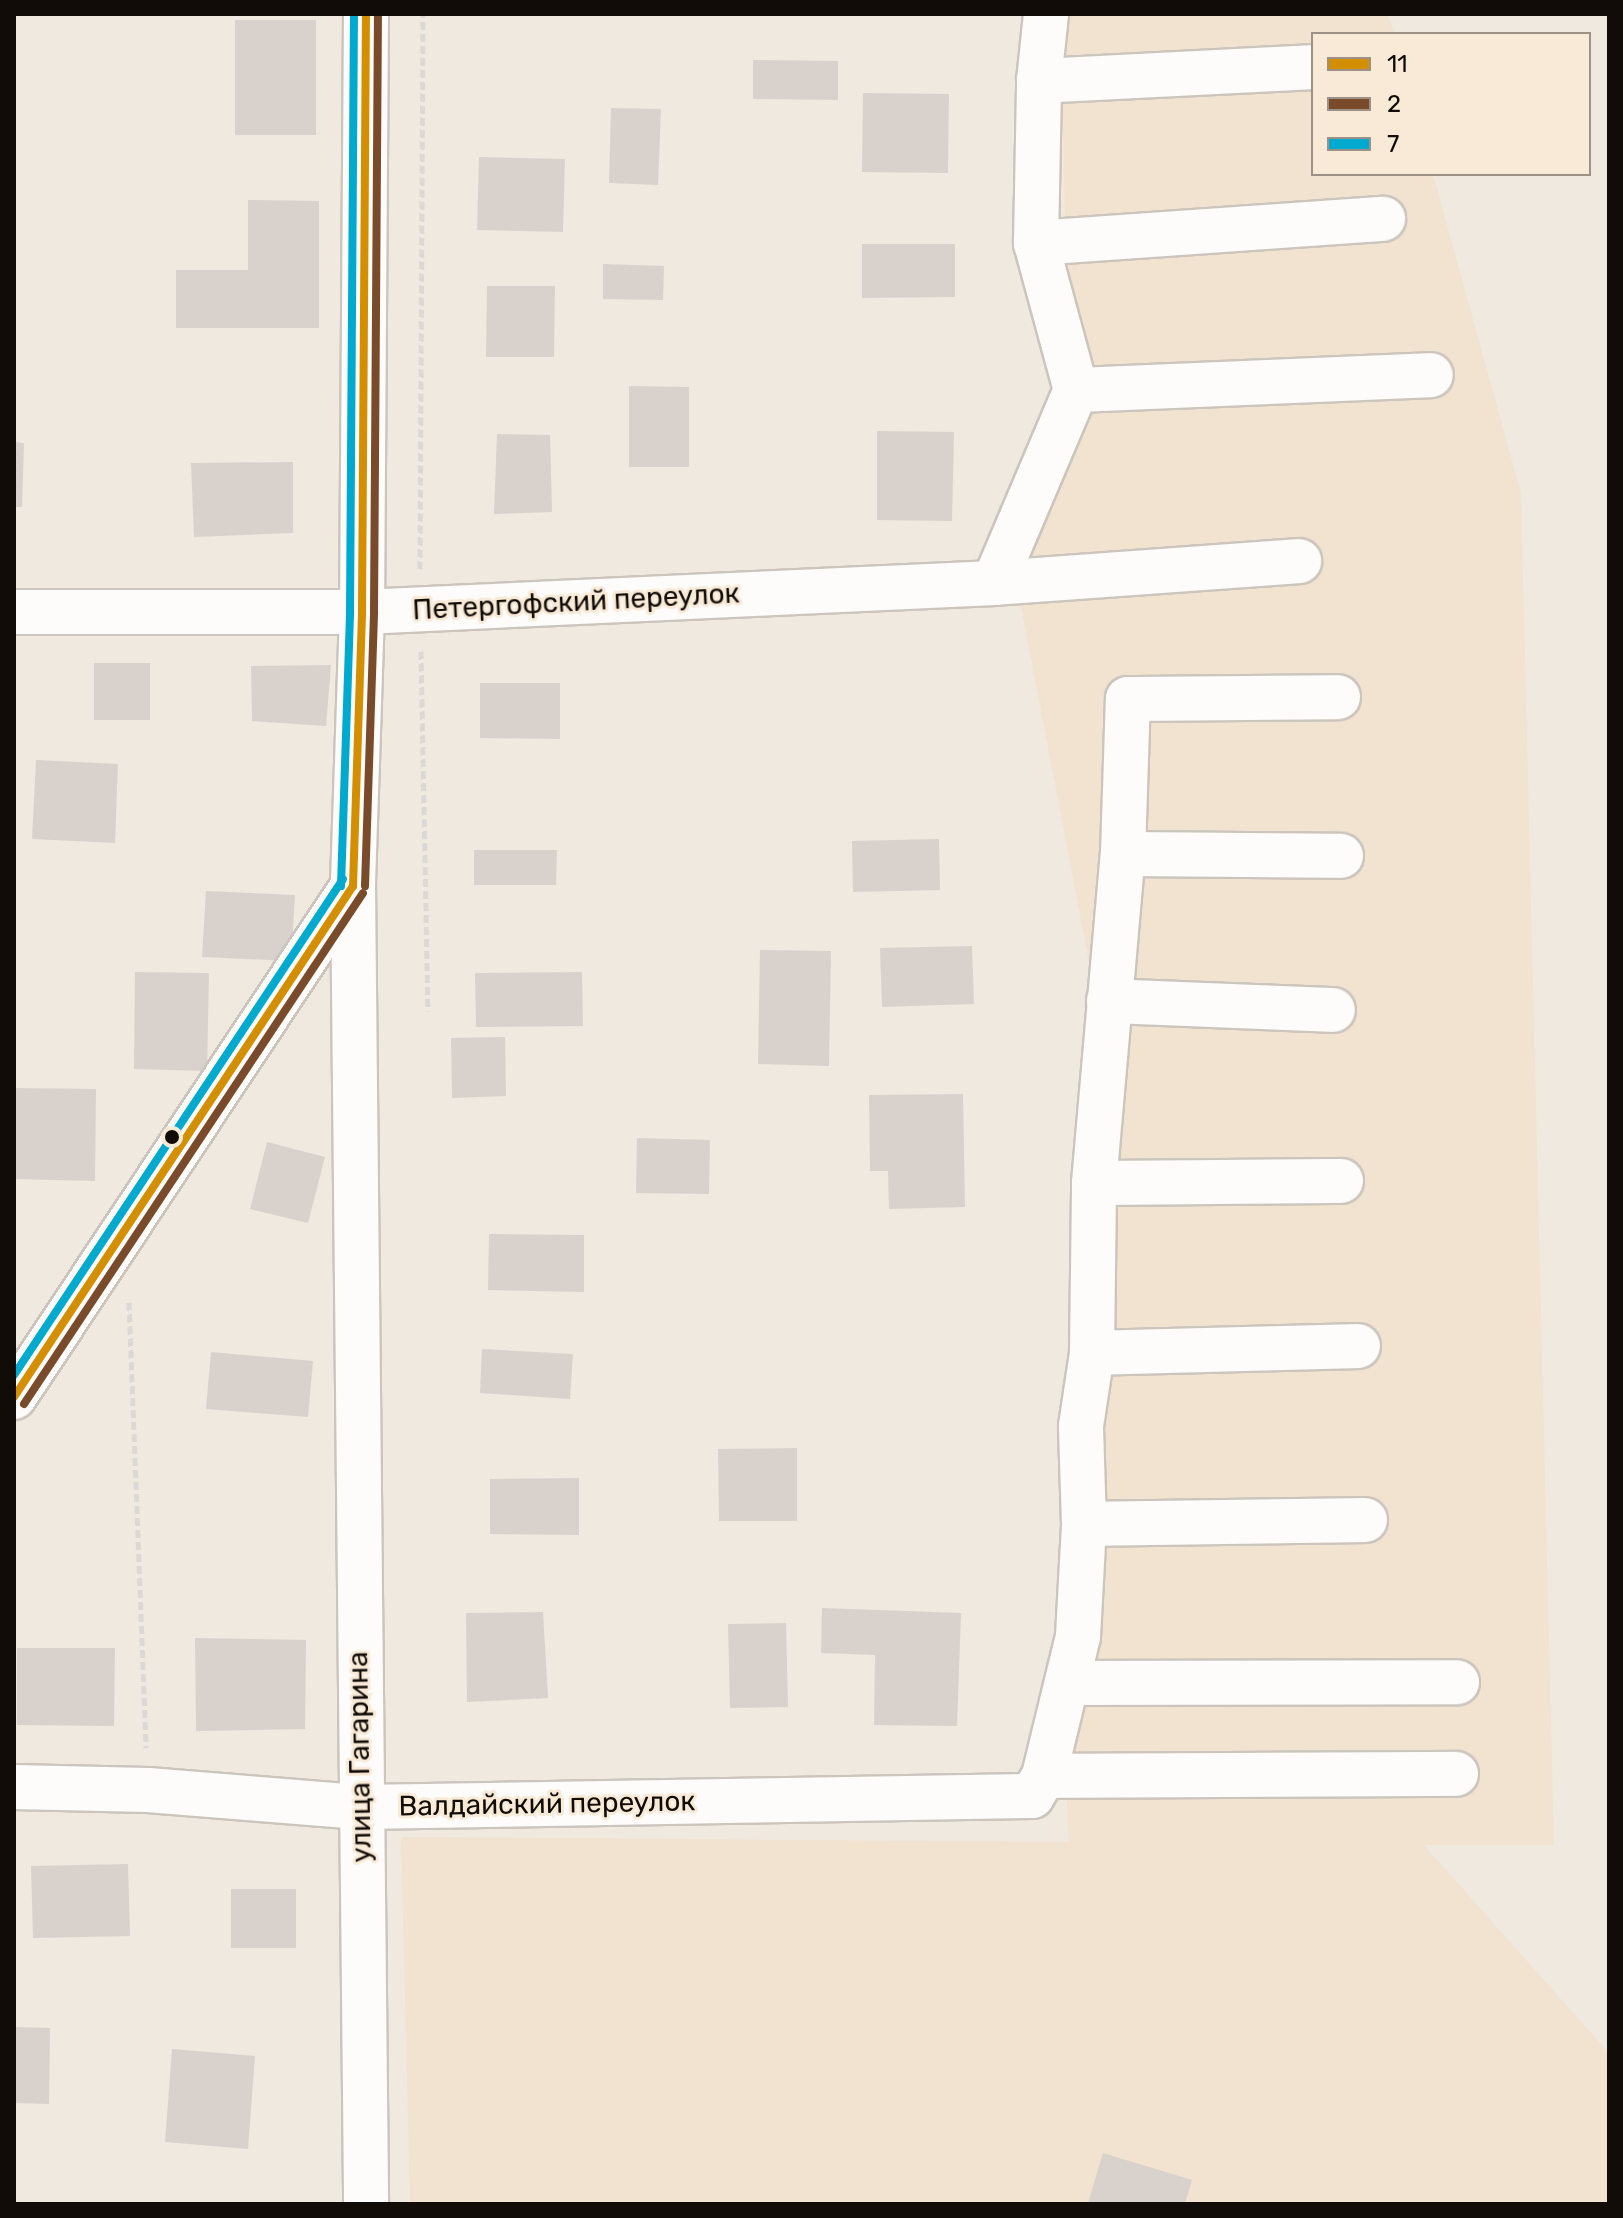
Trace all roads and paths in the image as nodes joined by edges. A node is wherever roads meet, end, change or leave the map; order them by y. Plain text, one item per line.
1 (366, 14) edge
2 (423, 14) edge
3 (1047, 14) edge
4 (1311, 67) edge
5 (1039, 81) junction
6 (1383, 219) dead end
7 (1036, 243) junction
8 (1431, 375) dead end
9 (1076, 390) junction
10 (1299, 561) dead end
11 (994, 583) junction
12 (420, 608) junction
13 (14, 612) edge
14 (362, 612) junction
15 (1338, 697) dead end
16 (1123, 854) junction
17 (1341, 856) dead end
18 (353, 886) junction
19 (1109, 1001) junction
20 (1333, 1010) dead end
21 (428, 1011) dead end
22 (1341, 1181) dead end
23 (1094, 1183) junction
24 (129, 1288) dead end
25 (1358, 1346) dead end
26 (1092, 1353) junction
27 (14, 1397) edge
28 (1365, 1520) dead end
29 (1084, 1524) junction
30 (1457, 1682) dead end
31 (1067, 1683) junction
32 (1456, 1774) dead end
33 (1038, 1786) junction
34 (14, 1787) edge
35 (148, 1790) junction
36 (360, 1807) junction
37 (366, 2204) edge

1 - 14 street, улица Гагарина
2 - 12 path
3 - 5 street
4 - 5 street
5 - 7 street
6 - 7 street
7 - 9 street
8 - 9 street
9 - 11 street
10 - 11 street, Петергофский переулок
11 - 12 street, Петергофский переулок
12 - 14 street, Петергофский переулок
12 - 21 path
13 - 14 street, Петергофский переулок
14 - 18 street, улица Гагарина
15 - 16 street
16 - 17 street
16 - 19 street
18 - 27 street
18 - 36 street, улица Гагарина
19 - 20 street
19 - 23 street
22 - 23 street
23 - 26 street
24 - 35 path
25 - 26 street
26 - 29 street
28 - 29 street
29 - 31 street
30 - 31 street
31 - 33 street
32 - 33 street, Валдайский переулок
33 - 36 street, Валдайский переулок
34 - 35 street, Валдайский переулок
35 - 36 street, Валдайский переулок
36 - 37 street, улица Гагарина

